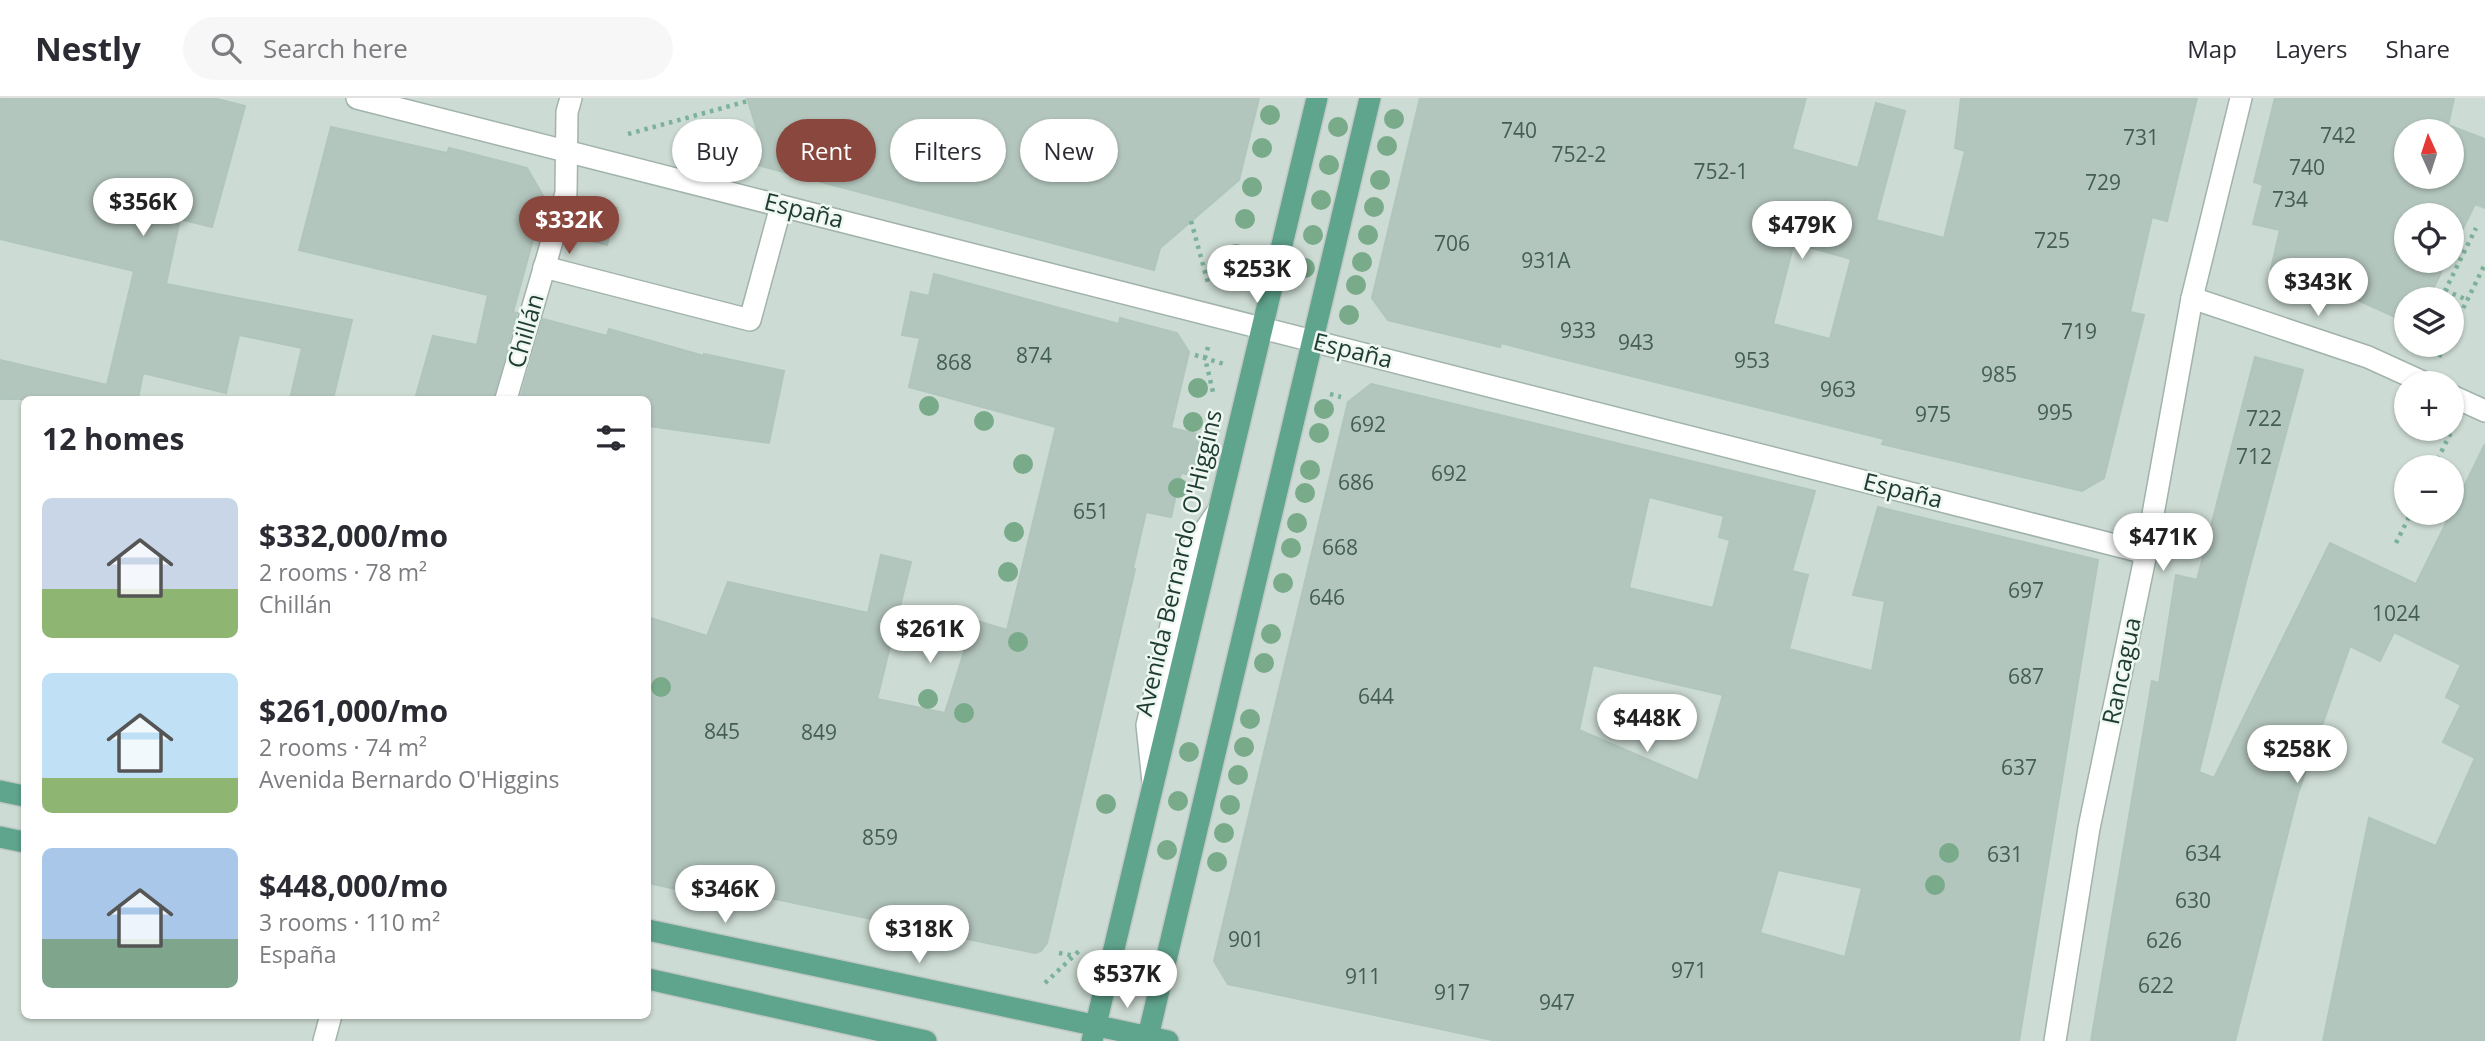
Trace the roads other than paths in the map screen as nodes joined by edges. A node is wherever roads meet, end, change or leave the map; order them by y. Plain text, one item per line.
1 (357, 98) edge
2 (571, 98) edge
3 (1317, 98) edge
4 (1370, 98) edge
5 (2241, 98) edge
6 (566, 150) junction
7 (781, 206) junction
8 (544, 267) junction
9 (2192, 298) junction
10 (1262, 328) junction
11 (1315, 341) junction
12 (2400, 371) edge
13 (507, 396) edge
14 (2146, 553) junction
15 (0, 791) edge
16 (21, 795) edge
17 (0, 836) edge
18 (21, 841) edge
19 (651, 931) edge
20 (651, 980) edge
21 (330, 1019) edge
22 (1094, 1033) edge
23 (1155, 1040) edge
24 (324, 1041) edge
25 (926, 1041) edge
26 (2055, 1041) edge

1 - 6 street, España
2 - 6 street, Chillán
3 - 10 main road, Avenida Bernardo O'Higgins
4 - 11 main road
5 - 9 street, Rancagua
6 - 7 street, España
6 - 8 street, Chillán
7 - 8 street
7 - 10 street, España
8 - 13 street, Chillán
9 - 12 street
9 - 14 street, Rancagua
10 - 11 street, España
10 - 22 main road, Avenida Bernardo O'Higgins
11 - 14 street, España
11 - 23 main road
14 - 26 street, Rancagua
15 - 16 main road
17 - 18 main road
19 - 22 main road
20 - 25 main road
21 - 24 street
22 - 23 main road

